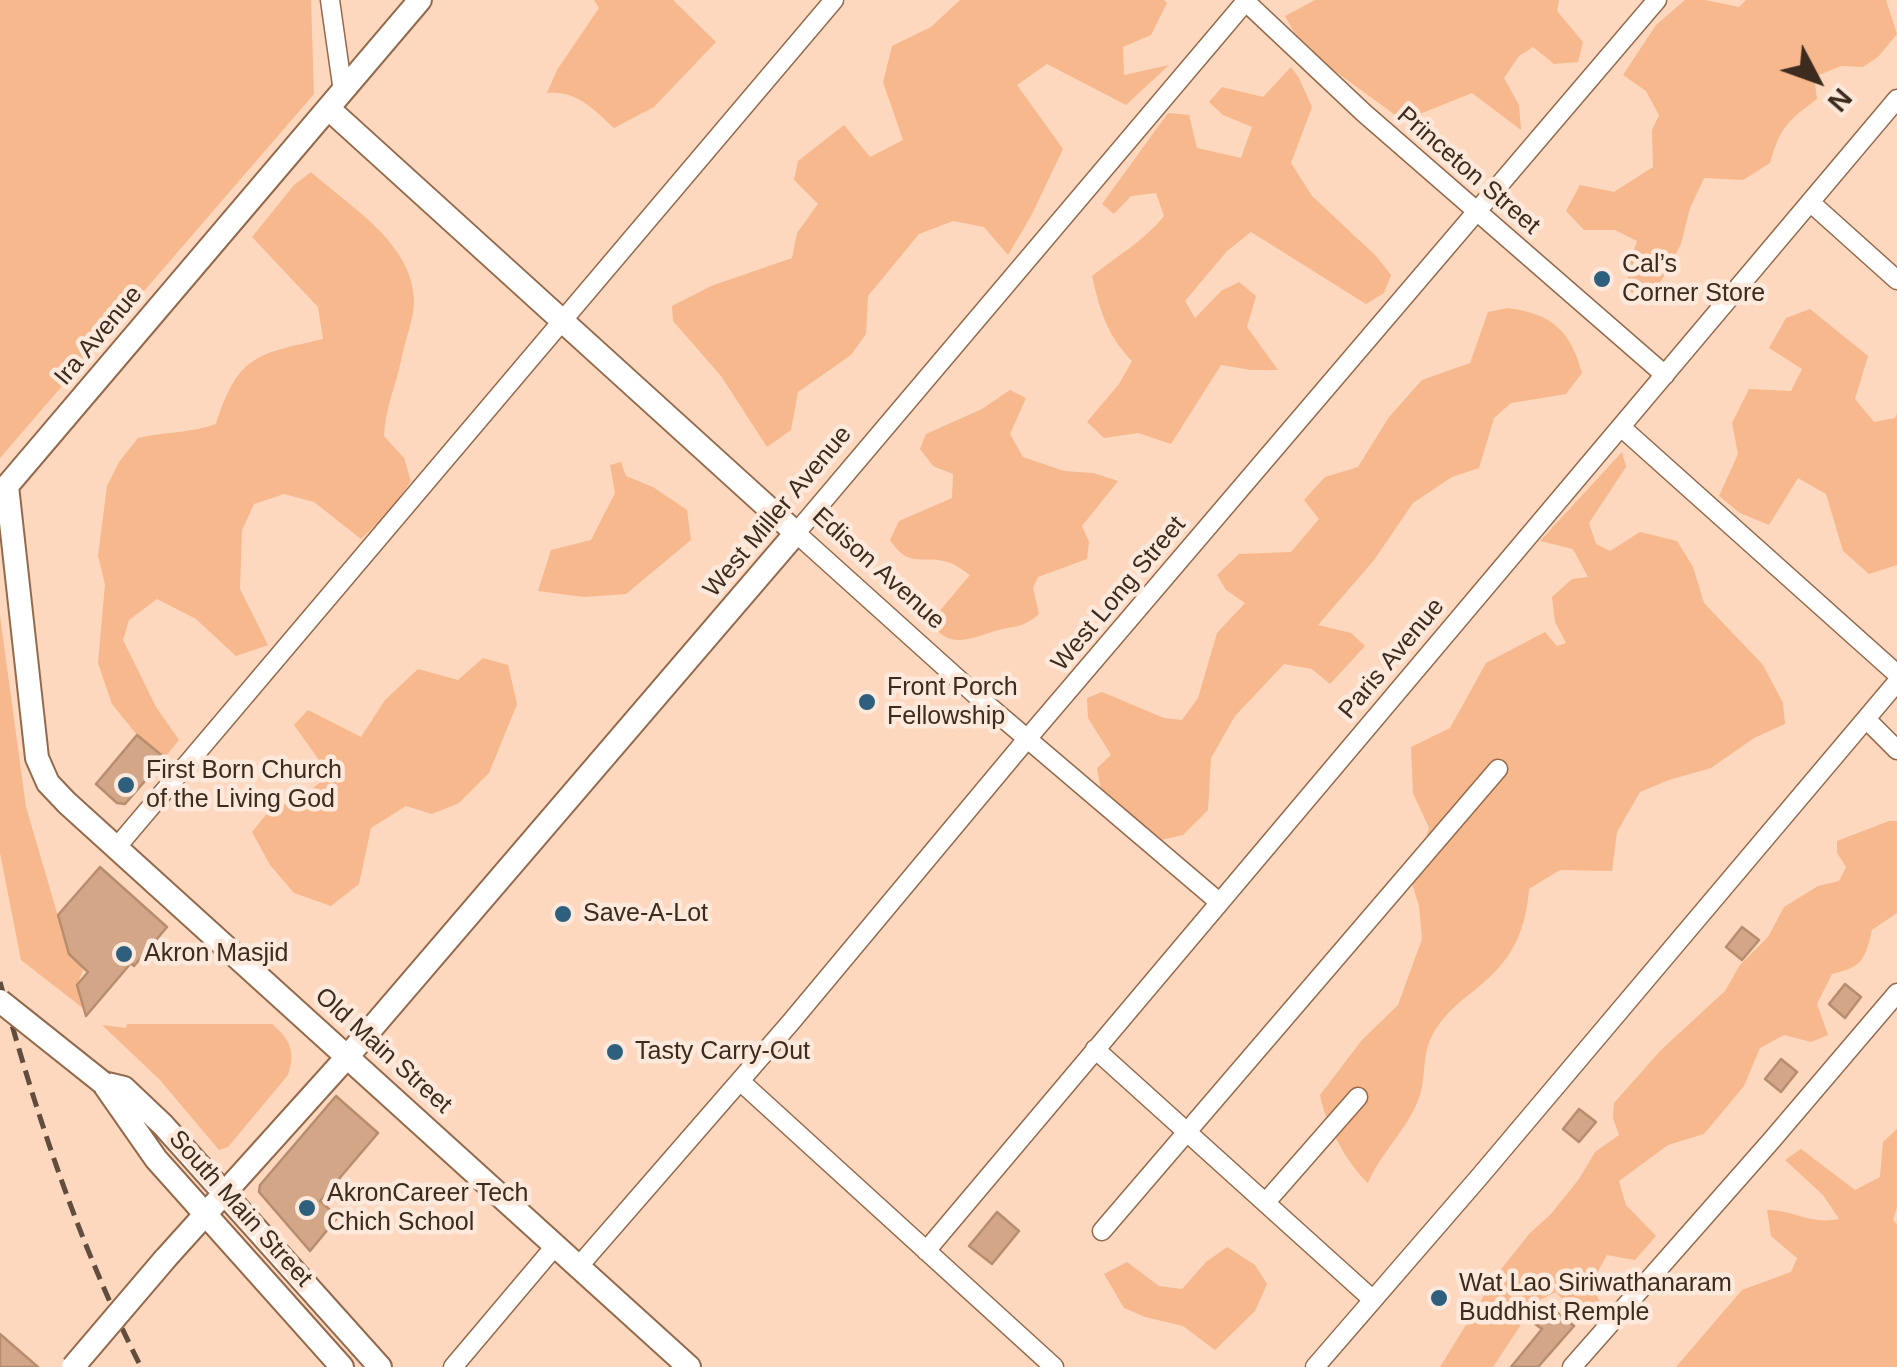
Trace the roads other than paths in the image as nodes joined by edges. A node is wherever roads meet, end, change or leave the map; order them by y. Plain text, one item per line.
1 (330, 0) edge
2 (420, 0) edge
3 (834, 0) edge
4 (1657, 0) edge
5 (1245, 1) edge
6 (336, 100) junction
7 (1897, 100) edge
8 (1810, 202) junction
9 (1476, 212) junction
10 (1897, 280) edge
11 (562, 320) junction
12 (1665, 375) junction
13 (1621, 428) junction
14 (796, 533) junction
15 (1897, 678) edge
16 (1866, 719) junction
17 (1027, 738) junction
18 (1897, 750) edge
19 (1498, 769) dead end
20 (42, 774) joint
21 (116, 848) junction
22 (1218, 902) junction
23 (1897, 993) edge
24 (0, 1000) edge
25 (1095, 1049) junction
26 (347, 1057) junction
27 (740, 1081) junction
28 (103, 1083) junction
29 (1358, 1096) dead end
30 (1187, 1131) junction
31 (221, 1193) junction
32 (1266, 1202) junction
33 (204, 1212) junction
34 (1102, 1231) dead end
35 (556, 1245) junction
36 (926, 1250) junction
37 (579, 1266) junction
38 (1372, 1299) junction
39 (73, 1367) edge
40 (342, 1367) edge
41 (380, 1367) edge
42 (453, 1367) edge
43 (689, 1367) edge
44 (1054, 1367) edge
45 (1315, 1367) edge
46 (1572, 1367) edge

1 - 6 street
2 - 6 main road, Ira Avenue
3 - 11 street
4 - 9 street, West Long Street
5 - 9 street, Princeton Street
5 - 14 street, West Miller Avenue
6 - 11 main road, Edison Avenue
6 - 20 main road, Ira Avenue
7 - 8 street, Paris Avenue
8 - 10 street
8 - 12 street, Paris Avenue
9 - 12 street, Princeton Street
9 - 17 street, West Long Street
11 - 14 main road, Edison Avenue
11 - 21 street
12 - 13 street, Paris Avenue
13 - 15 street
13 - 22 street, Paris Avenue
14 - 17 street, Edison Avenue
14 - 26 main road, West Miller Avenue
15 - 16 street
16 - 18 street
16 - 38 street
17 - 22 street, Edison Avenue
17 - 27 street, West Long Street
19 - 30 street
20 - 21 main road, Old Main Street
21 - 26 main road, Old Main Street
22 - 25 street, Paris Avenue
23 - 46 street
24 - 28 main road, South Main Street, bridge
25 - 30 street
25 - 36 street, Paris Avenue
26 - 31 main road, West Miller Avenue
26 - 35 main road, Old Main Street
27 - 36 street
27 - 37 street, West Long Street
28 - 31 main road, South Main Street
28 - 33 main road, South Main Street
29 - 32 street
30 - 32 street
30 - 34 street
31 - 33 main road, West Miller Avenue
31 - 41 main road, South Main Street
32 - 38 street
33 - 39 main road, West Miller Avenue, bridge
33 - 40 main road, South Main Street
35 - 37 main road, Old Main Street
35 - 42 street
36 - 44 street
37 - 43 main road, Old Main Street
38 - 45 street

